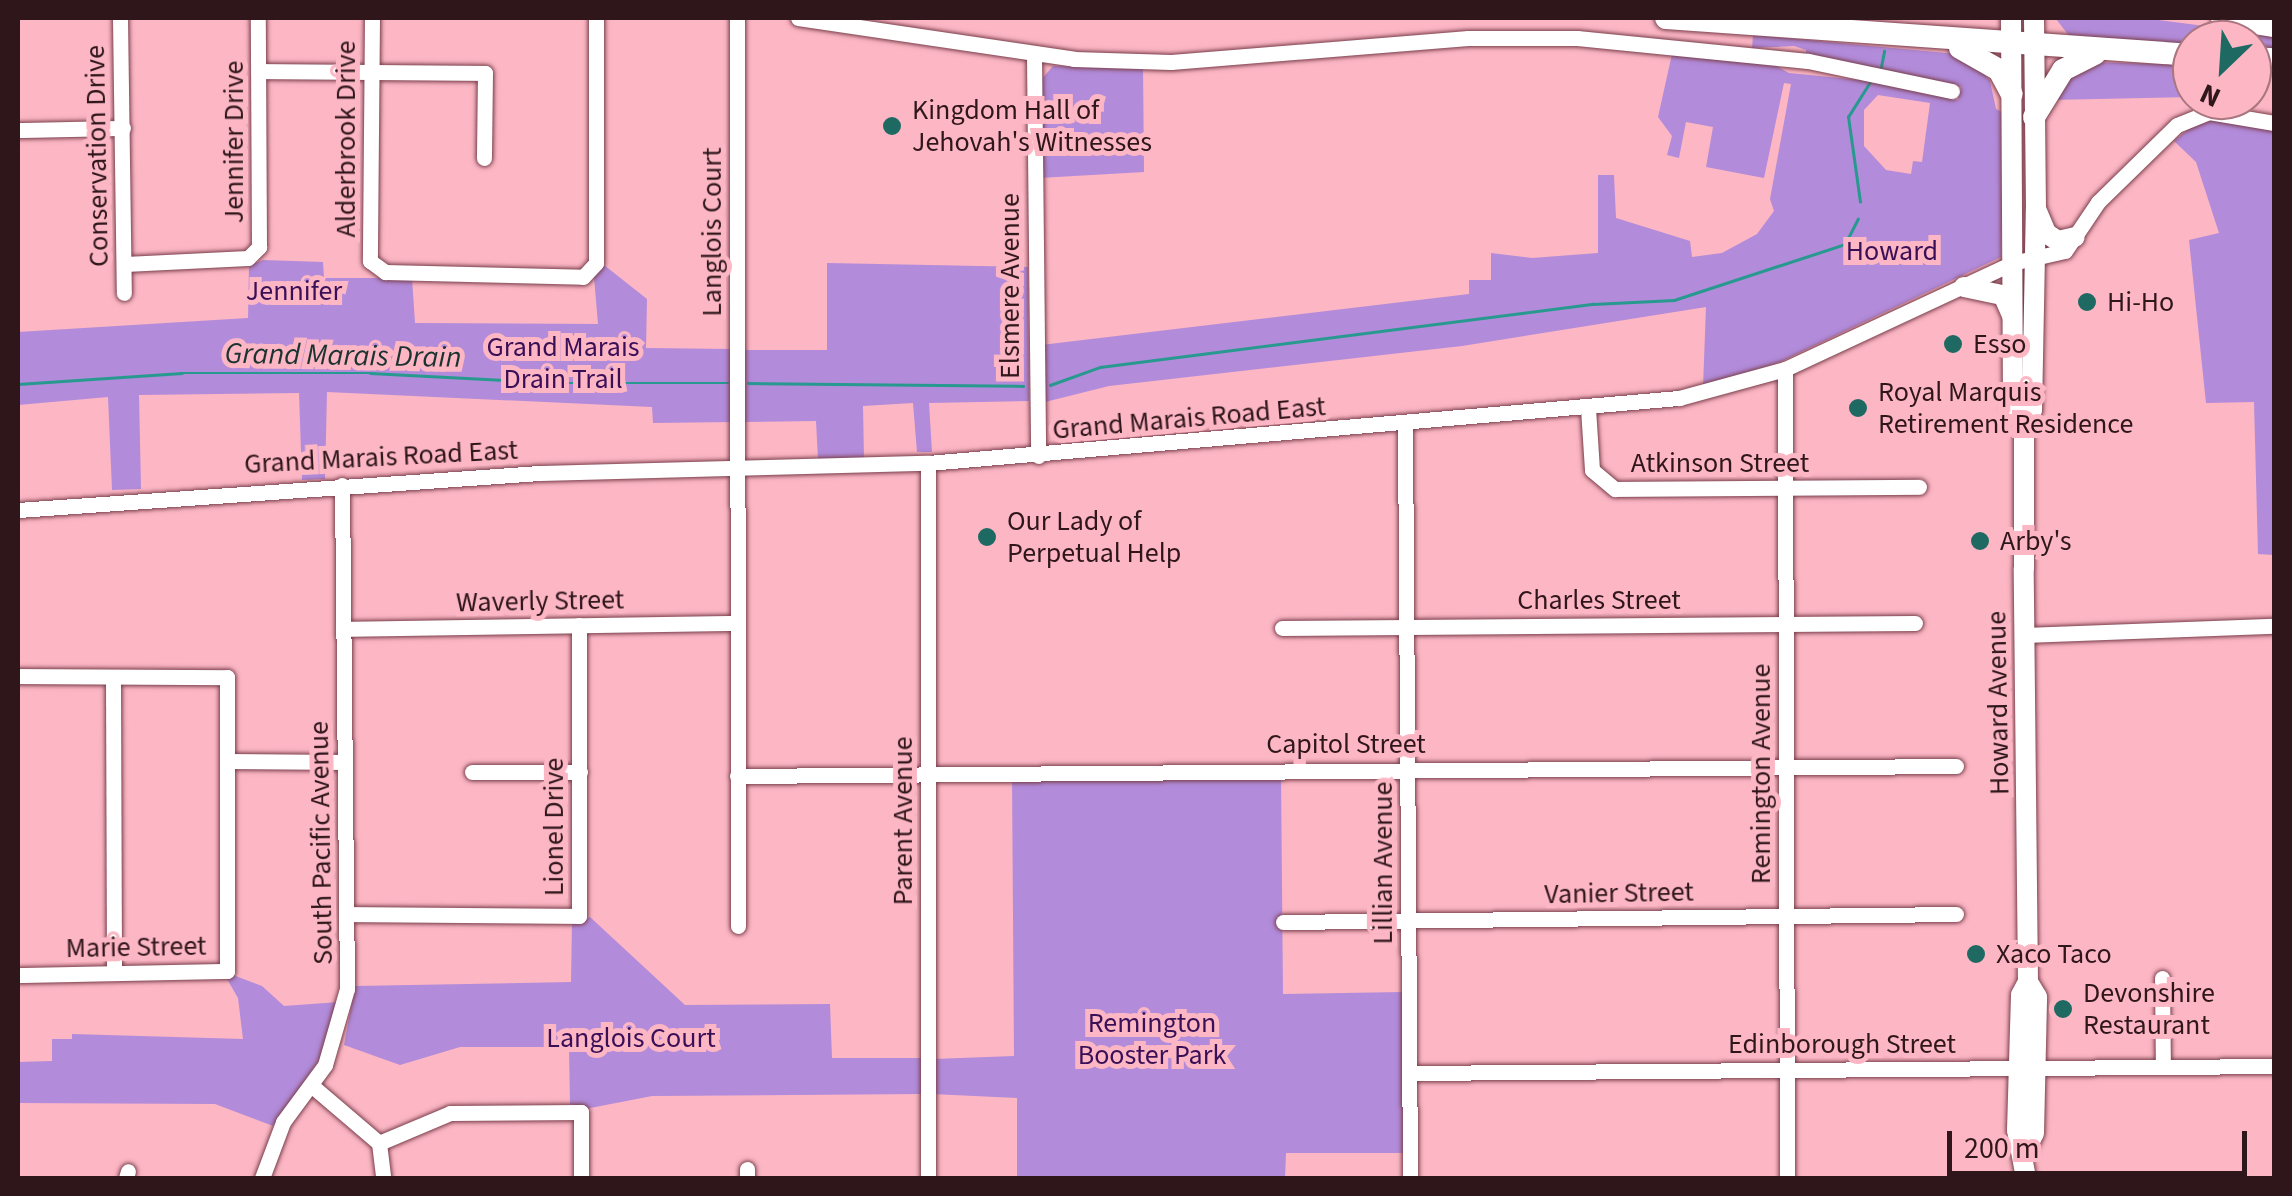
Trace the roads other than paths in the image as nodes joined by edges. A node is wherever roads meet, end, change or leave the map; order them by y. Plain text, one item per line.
1 (120, 18) edge
2 (258, 18) edge
3 (372, 18) edge
4 (596, 18) edge
5 (737, 18) edge
6 (798, 18) edge
7 (1666, 18) edge
8 (2011, 18) edge
9 (2034, 18) edge
10 (2222, 18) edge
11 (2274, 26) edge
12 (1938, 41) junction
13 (2023, 46) junction
14 (2098, 52) junction
15 (2172, 54) edge
16 (1034, 56) junction
17 (258, 70) junction
18 (372, 73) junction
19 (1952, 91) dead end
20 (2012, 94) junction
21 (2034, 117) junction
22 (2274, 123) edge
23 (123, 128) junction
24 (18, 130) edge
25 (484, 158) dead end
26 (2036, 209) junction
27 (2075, 238) junction
28 (2021, 260) junction
29 (125, 264) junction
30 (1964, 287) junction
31 (124, 293) dead end
32 (2012, 315) junction
33 (1785, 369) junction
34 (1588, 408) junction
35 (2024, 424) junction
36 (1405, 426) junction
37 (1038, 456) junction
38 (928, 463) junction
39 (737, 466) junction
40 (342, 485) junction
41 (1918, 487) dead end
42 (1785, 488) junction
43 (18, 510) edge
44 (737, 623) junction
45 (1915, 623) dead end
46 (1786, 624) junction
47 (579, 626) junction
48 (2274, 626) edge
49 (1406, 627) junction
50 (1282, 628) dead end
51 (343, 629) junction
52 (2024, 635) junction
53 (18, 676) edge
54 (112, 679) junction
55 (226, 761) junction
56 (345, 762) junction
57 (1786, 766) junction
58 (1956, 766) dead end
59 (1407, 769) junction
60 (472, 772) dead end
61 (580, 772) junction
62 (928, 774) junction
63 (738, 776) junction
64 (347, 914) junction
65 (1956, 914) dead end
66 (1786, 916) junction
67 (1408, 921) junction
68 (1284, 922) dead end
69 (738, 926) dead end
70 (114, 970) junction
71 (18, 975) edge
72 (2162, 978) dead end
73 (2274, 1066) edge
74 (2163, 1067) junction
75 (2027, 1068) junction
76 (1787, 1070) junction
77 (1410, 1073) junction
78 (311, 1085) junction
79 (379, 1143) junction
80 (262, 1178) edge
81 (383, 1178) edge
82 (581, 1178) edge
83 (928, 1178) edge
84 (1410, 1178) edge
85 (1787, 1178) edge
86 (2026, 1178) edge

1 - 23 street, Conservation Drive
2 - 17 street, Jennifer Drive
3 - 18 street, Alderbrook Drive
4 - 18 street, Alderbrook Drive
5 - 39 street, Langlois Court
6 - 16 street
7 - 12 highway
8 - 13 main road, Howard Avenue
9 - 13 main road, Howard Avenue
10 - 11 highway
12 - 13 highway
12 - 20 highway
13 - 14 highway
13 - 20 main road, Howard Avenue
13 - 21 main road, Howard Avenue
14 - 15 highway
14 - 21 highway
16 - 19 street
16 - 37 street, Elsmere Avenue
17 - 18 street
17 - 29 street, Jennifer Drive
18 - 25 street
20 - 28 main road, Howard Avenue
21 - 26 main road, Howard Avenue
22 - 27 street
23 - 24 street
23 - 29 street, Conservation Drive
26 - 27 main road
26 - 28 main road, Howard Avenue
27 - 28 street, Grand Marais Road East
28 - 30 street, Grand Marais Road East
28 - 32 main road, Howard Avenue
28 - 35 main road, Howard Avenue
29 - 31 street, Conservation Drive
30 - 32 main road
30 - 33 street, Grand Marais Road East
32 - 35 main road, Howard Avenue
33 - 34 street, Grand Marais Road East
33 - 42 street, Remington Avenue
34 - 36 street, Grand Marais Road East
34 - 42 street, Atkinson Street
35 - 52 main road, Howard Avenue
36 - 37 street, Grand Marais Road East
36 - 49 street, Lillian Avenue
37 - 38 street, Grand Marais Road East
38 - 39 street, Grand Marais Road East
38 - 62 street, Parent Avenue
39 - 40 street, Grand Marais Road East
39 - 44 street, Langlois Court
40 - 43 street, Grand Marais Road East
40 - 51 street, South Pacific Avenue
41 - 42 street, Atkinson Street
42 - 46 street, Remington Avenue
44 - 47 street, Waverly Street
44 - 63 street, Langlois Court
45 - 46 street, Charles Street
46 - 49 street, Charles Street
46 - 57 street, Remington Avenue
47 - 51 street, Waverly Street
47 - 61 street, Lionel Drive
48 - 52 street
49 - 50 street, Charles Street
49 - 59 street, Lillian Avenue
51 - 56 street, South Pacific Avenue
52 - 75 main road, Howard Avenue
53 - 54 street
54 - 55 street
54 - 70 street
55 - 56 street
55 - 70 street, Marie Street
56 - 64 street, South Pacific Avenue
57 - 58 street, Capitol Street
57 - 59 street, Capitol Street
57 - 66 street, Remington Avenue
59 - 62 street, Capitol Street
59 - 67 street, Lillian Avenue
60 - 61 street
61 - 64 street, Lionel Drive
62 - 63 street, Capitol Street
62 - 83 street, Parent Avenue
63 - 69 street, Langlois Court
64 - 78 street, South Pacific Avenue
65 - 66 street, Vanier Street
66 - 67 street, Vanier Street
66 - 76 street, Remington Avenue
67 - 68 street, Vanier Street
67 - 77 street, Lillian Avenue
70 - 71 street, Marie Street
72 - 74 street
73 - 74 street, Edinborough Street
74 - 75 street, Edinborough Street
75 - 76 street, Edinborough Street
75 - 86 main road, Howard Avenue
76 - 77 street, Edinborough Street
76 - 85 street, Remington Avenue
77 - 84 street, Lillian Avenue
78 - 79 street
78 - 80 street, South Pacific Avenue
79 - 81 street
79 - 82 street

